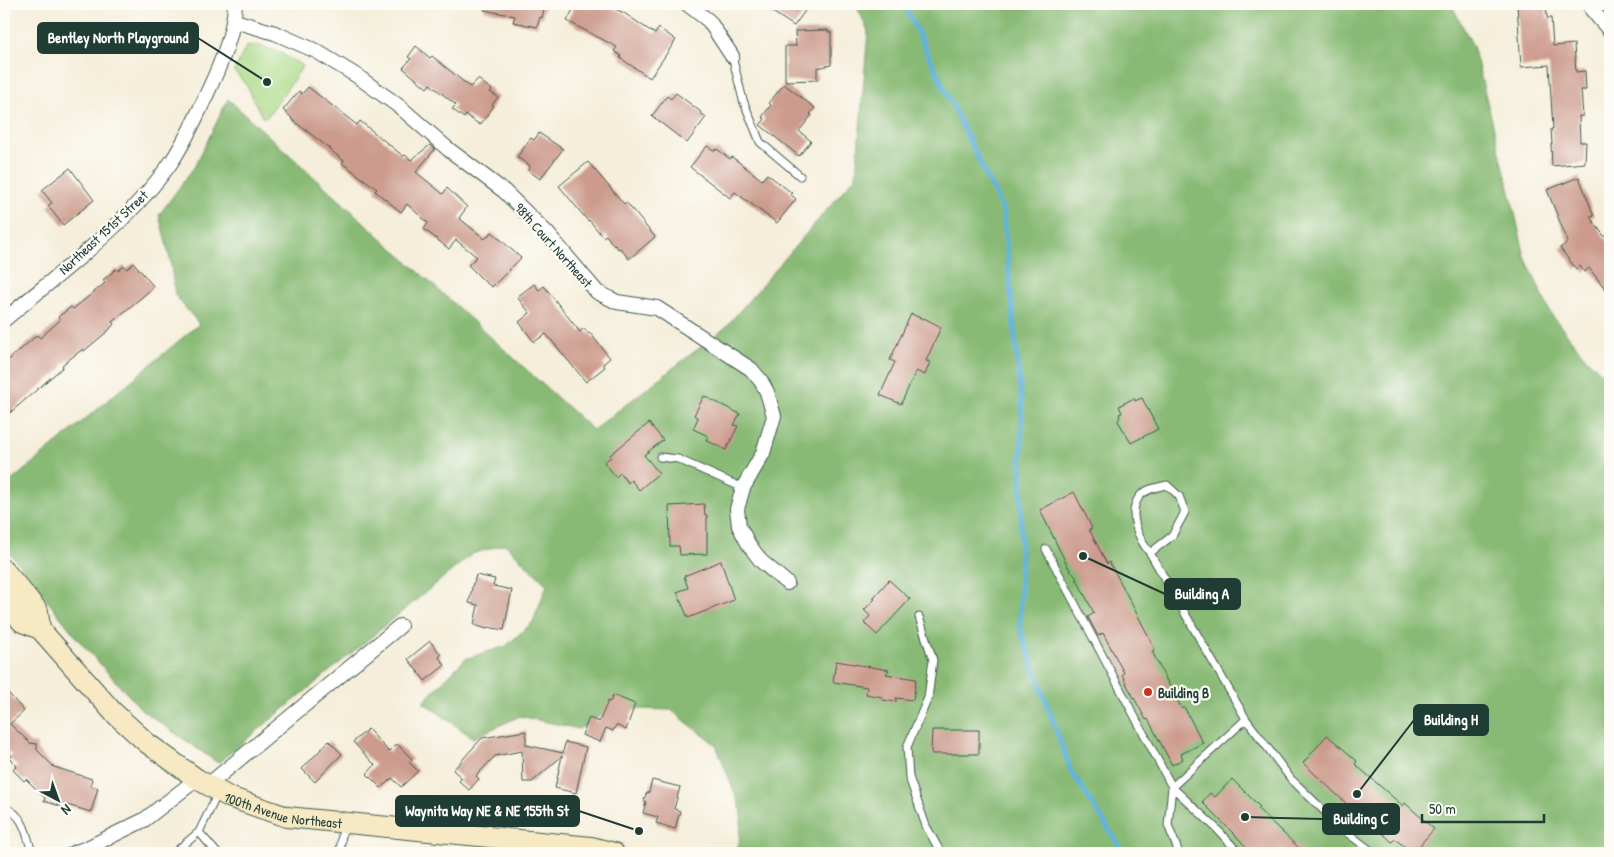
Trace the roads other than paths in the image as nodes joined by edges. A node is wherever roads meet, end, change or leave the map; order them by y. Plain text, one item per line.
1 (235, 4) edge
2 (687, 4) edge
3 (1590, 4) edge
4 (235, 21) junction
5 (1610, 30) edge
6 (732, 56) joint
7 (800, 176) dead end
8 (4, 320) edge
9 (660, 457) dead end
10 (743, 488) junction
11 (1046, 549) dead end
12 (1150, 553) junction
13 (4, 570) edge
14 (786, 583) dead end
15 (4, 600) edge
16 (919, 617) dead end
17 (400, 626) dead end
18 (40, 629) junction
19 (1246, 719) junction
20 (208, 785) junction
21 (1172, 787) junction
22 (4, 808) edge
23 (344, 822) junction
24 (199, 832) junction
25 (589, 850) edge
26 (88, 851) edge
27 (32, 853) edge
28 (73, 853) edge
29 (174, 853) edge
30 (217, 853) edge
31 (340, 853) edge
32 (614, 853) edge
33 (941, 853) edge
34 (1179, 853) edge
35 (1239, 853) edge
36 (1374, 853) edge

1 - 4 street, Northeast 151st Street
2 - 6 street
3 - 5 street
4 - 8 street, Northeast 151st Street
4 - 10 street, 98th Court Northeast
6 - 7 lane
9 - 10 lane
10 - 14 street, 98th Court Northeast
11 - 21 lane
12 - 12 lane
12 - 19 lane
13 - 18 main road, 100th Avenue Northeast
15 - 18 main road, 100th Avenue Northeast
16 - 33 lane
17 - 20 street
18 - 20 main road, 100th Avenue Northeast
19 - 21 lane
19 - 36 lane
20 - 23 main road, 100th Avenue Northeast
20 - 24 lane
20 - 26 street
21 - 34 lane
21 - 35 lane
22 - 27 lane
23 - 25 main road, 100th Avenue Northeast
23 - 31 lane
24 - 29 lane
24 - 30 lane
25 - 32 main road, 100th Avenue Northeast
26 - 28 street

